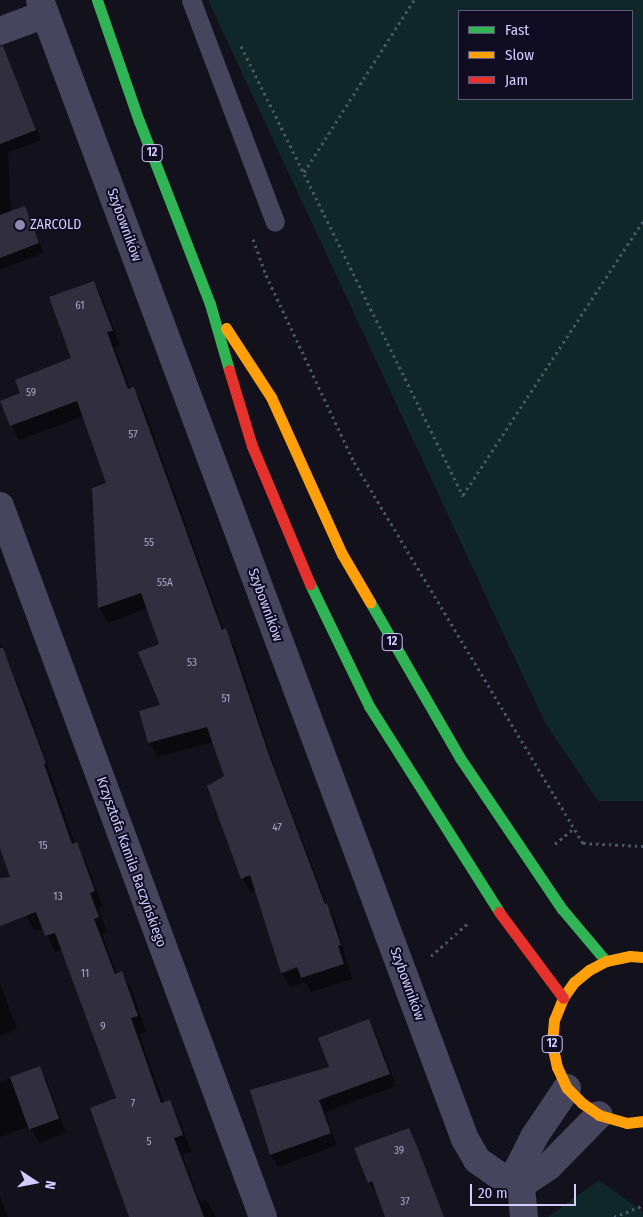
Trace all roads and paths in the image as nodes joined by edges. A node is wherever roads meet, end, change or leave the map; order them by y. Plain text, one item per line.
1 (97, 0) edge
2 (191, 0) edge
3 (414, 0) edge
4 (42, 7) edge
5 (0, 31) edge
6 (239, 43) dead end
7 (303, 172) junction
8 (643, 221) edge
9 (275, 222) dead end
10 (252, 238) dead end
11 (210, 304) junction
12 (0, 506) edge
13 (643, 846) edge
14 (643, 957) edge
15 (606, 961) junction
16 (563, 998) junction
17 (567, 1088) junction
18 (599, 1115) junction
19 (643, 1121) edge
20 (521, 1185) junction
21 (643, 1205) edge
22 (263, 1217) edge
23 (524, 1217) edge
24 (614, 1217) edge

1 - 11 main road, 12
2 - 9 lane
3 - 7 path
4 - 5 street
4 - 20 street, Szybowników
6 - 7 path
7 - 8 path
10 - 13 path
11 - 15 main road, 12
11 - 16 main road, 12
12 - 22 street, Krzysztofa Kamila Baczyńskiego
14 - 15 main road, 12
15 - 16 main road, 12
16 - 17 main road, 12
17 - 18 main road, 12
17 - 20 street
18 - 19 main road, 12
18 - 20 street
20 - 23 street
21 - 24 path

